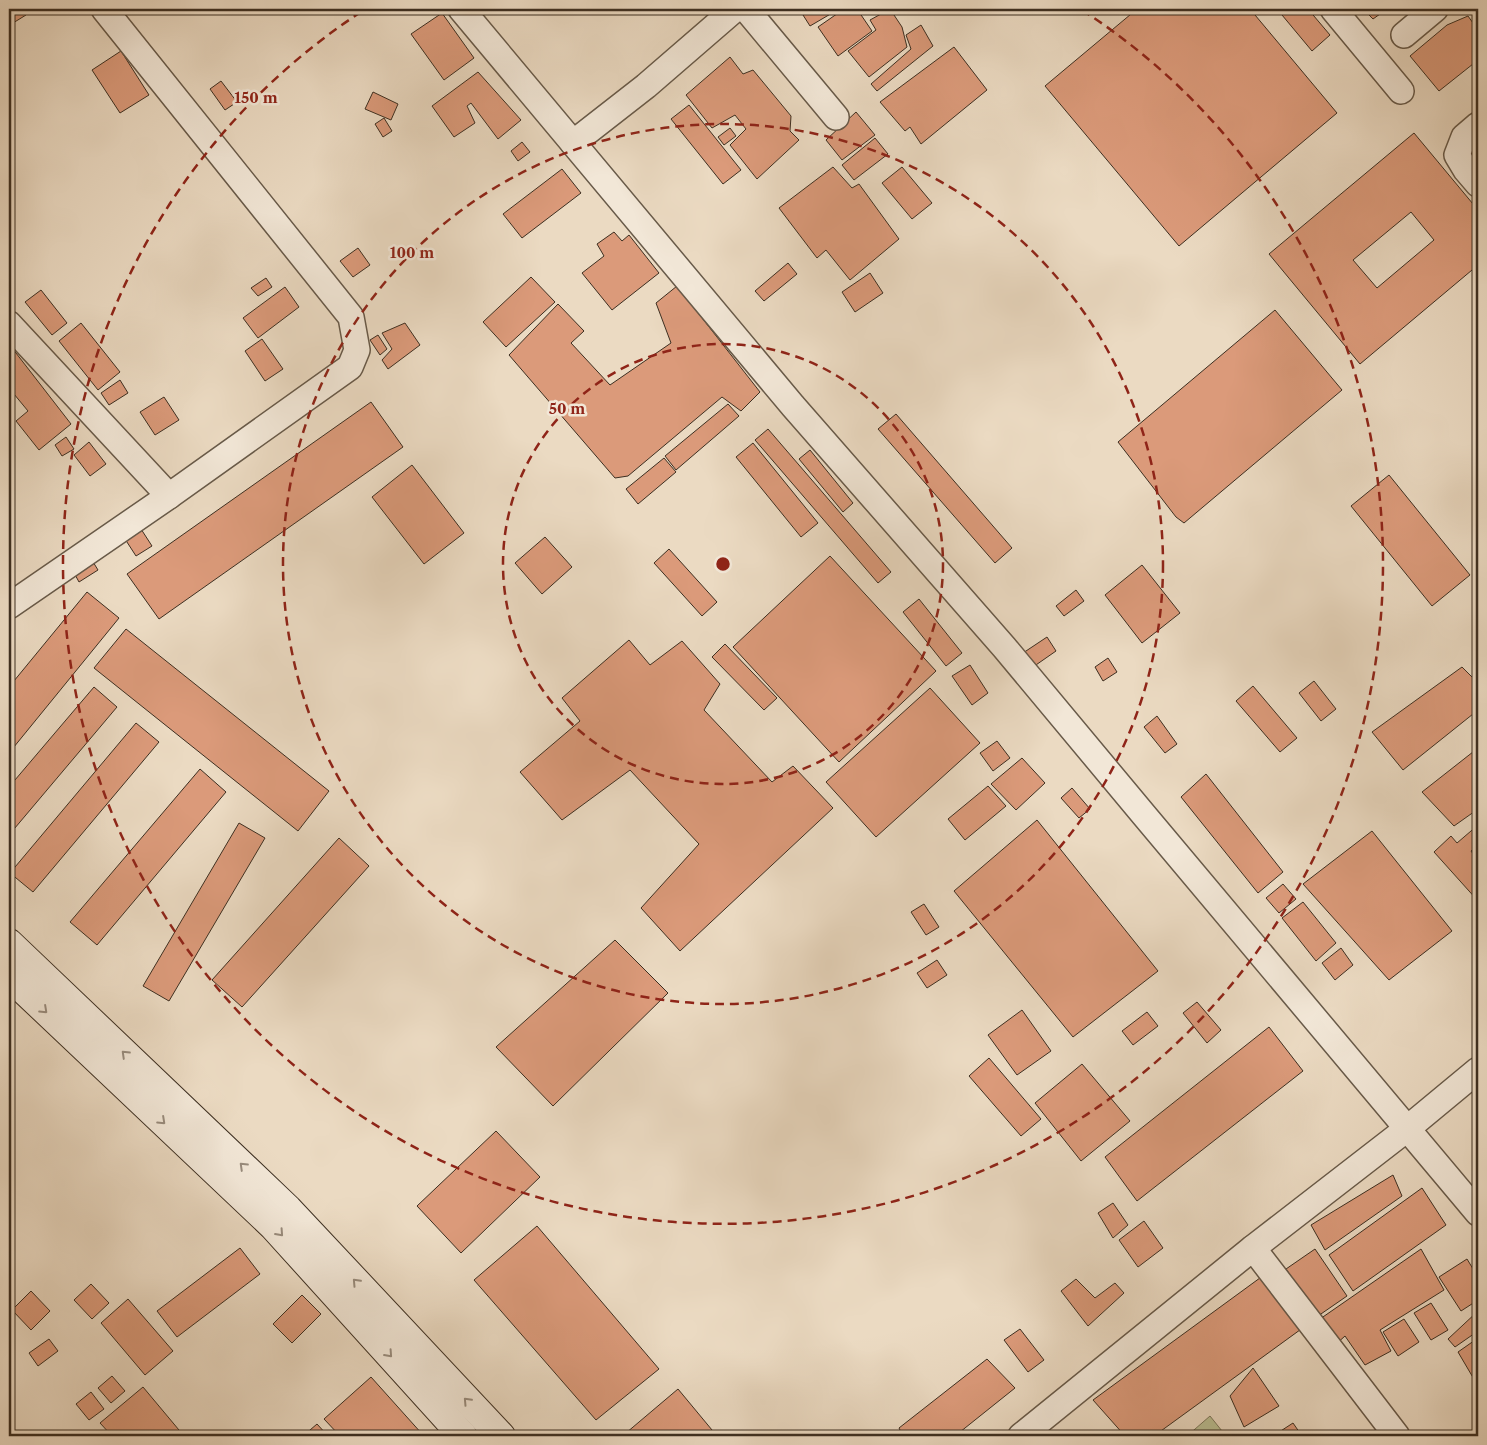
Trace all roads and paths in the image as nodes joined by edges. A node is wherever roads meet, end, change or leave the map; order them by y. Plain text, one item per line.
1 (104, 9) edge
2 (461, 9) edge
3 (735, 9) edge
4 (746, 9) edge
5 (1333, 9) edge
6 (1435, 9) edge
7 (1404, 35) dead end
8 (1401, 91) dead end
9 (836, 118) dead end
10 (1478, 125) edge
11 (573, 143) junction
12 (1478, 184) edge
13 (9, 324) edge
14 (169, 496) junction
15 (9, 606) edge
16 (9, 943) edge
17 (9, 976) edge
18 (1478, 1070) edge
19 (1408, 1128) junction
20 (1478, 1213) edge
21 (1253, 1248) junction
22 (463, 1436) edge
23 (501, 1436) edge
24 (1021, 1436) edge
25 (1397, 1436) edge

1 - 14 street
2 - 11 street
3 - 11 street
4 - 9 street
5 - 8 street
6 - 7 street
10 - 12 street
11 - 19 street
13 - 14 street
14 - 15 street
23 -> 16 main road
17 -> 22 main road
18 - 19 street
19 - 20 street
19 - 21 street
21 - 24 street
21 - 25 street

